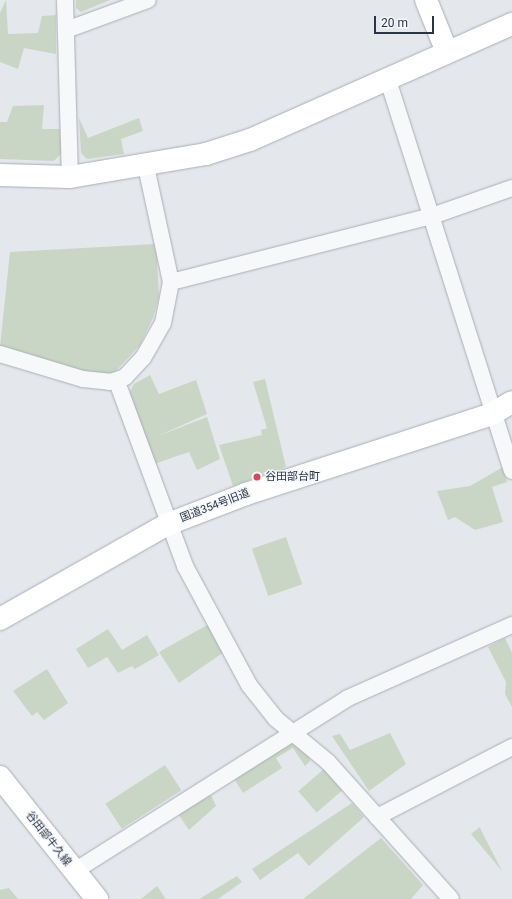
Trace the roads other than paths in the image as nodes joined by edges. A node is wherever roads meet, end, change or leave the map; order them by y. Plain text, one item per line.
1 (65, 0) edge
2 (148, 0) edge
3 (426, 0) edge
4 (512, 24) edge
5 (66, 30) junction
6 (447, 52) junction
7 (388, 80) junction
8 (146, 166) junction
9 (0, 176) edge
10 (70, 177) junction
11 (512, 188) edge
12 (432, 216) junction
13 (170, 282) junction
14 (0, 354) edge
15 (117, 382) junction
16 (512, 402) edge
17 (492, 414) junction
18 (512, 472) edge
19 (168, 524) junction
20 (0, 619) edge
21 (512, 625) edge
22 (290, 731) junction
23 (512, 747) edge
24 (0, 777) edge
25 (377, 817) junction
26 (74, 872) junction
27 (97, 899) edge
28 (451, 899) edge

1 - 5 street
2 - 5 street
3 - 6 street
4 - 6 street
5 - 10 street
6 - 7 street
7 - 8 street
7 - 12 street
8 - 10 street
8 - 13 street
9 - 10 street
11 - 12 street
12 - 13 street
12 - 17 street
13 - 15 street
14 - 15 street
15 - 19 street
16 - 17 street, 国道354号旧道
17 - 18 street
17 - 19 street, 国道354号旧道
19 - 20 street, 国道354号旧道
19 - 22 street
21 - 22 street
22 - 25 street
22 - 26 street
23 - 25 street
24 - 26 street, 谷田部牛久線
25 - 28 street
26 - 27 street, 谷田部牛久線

